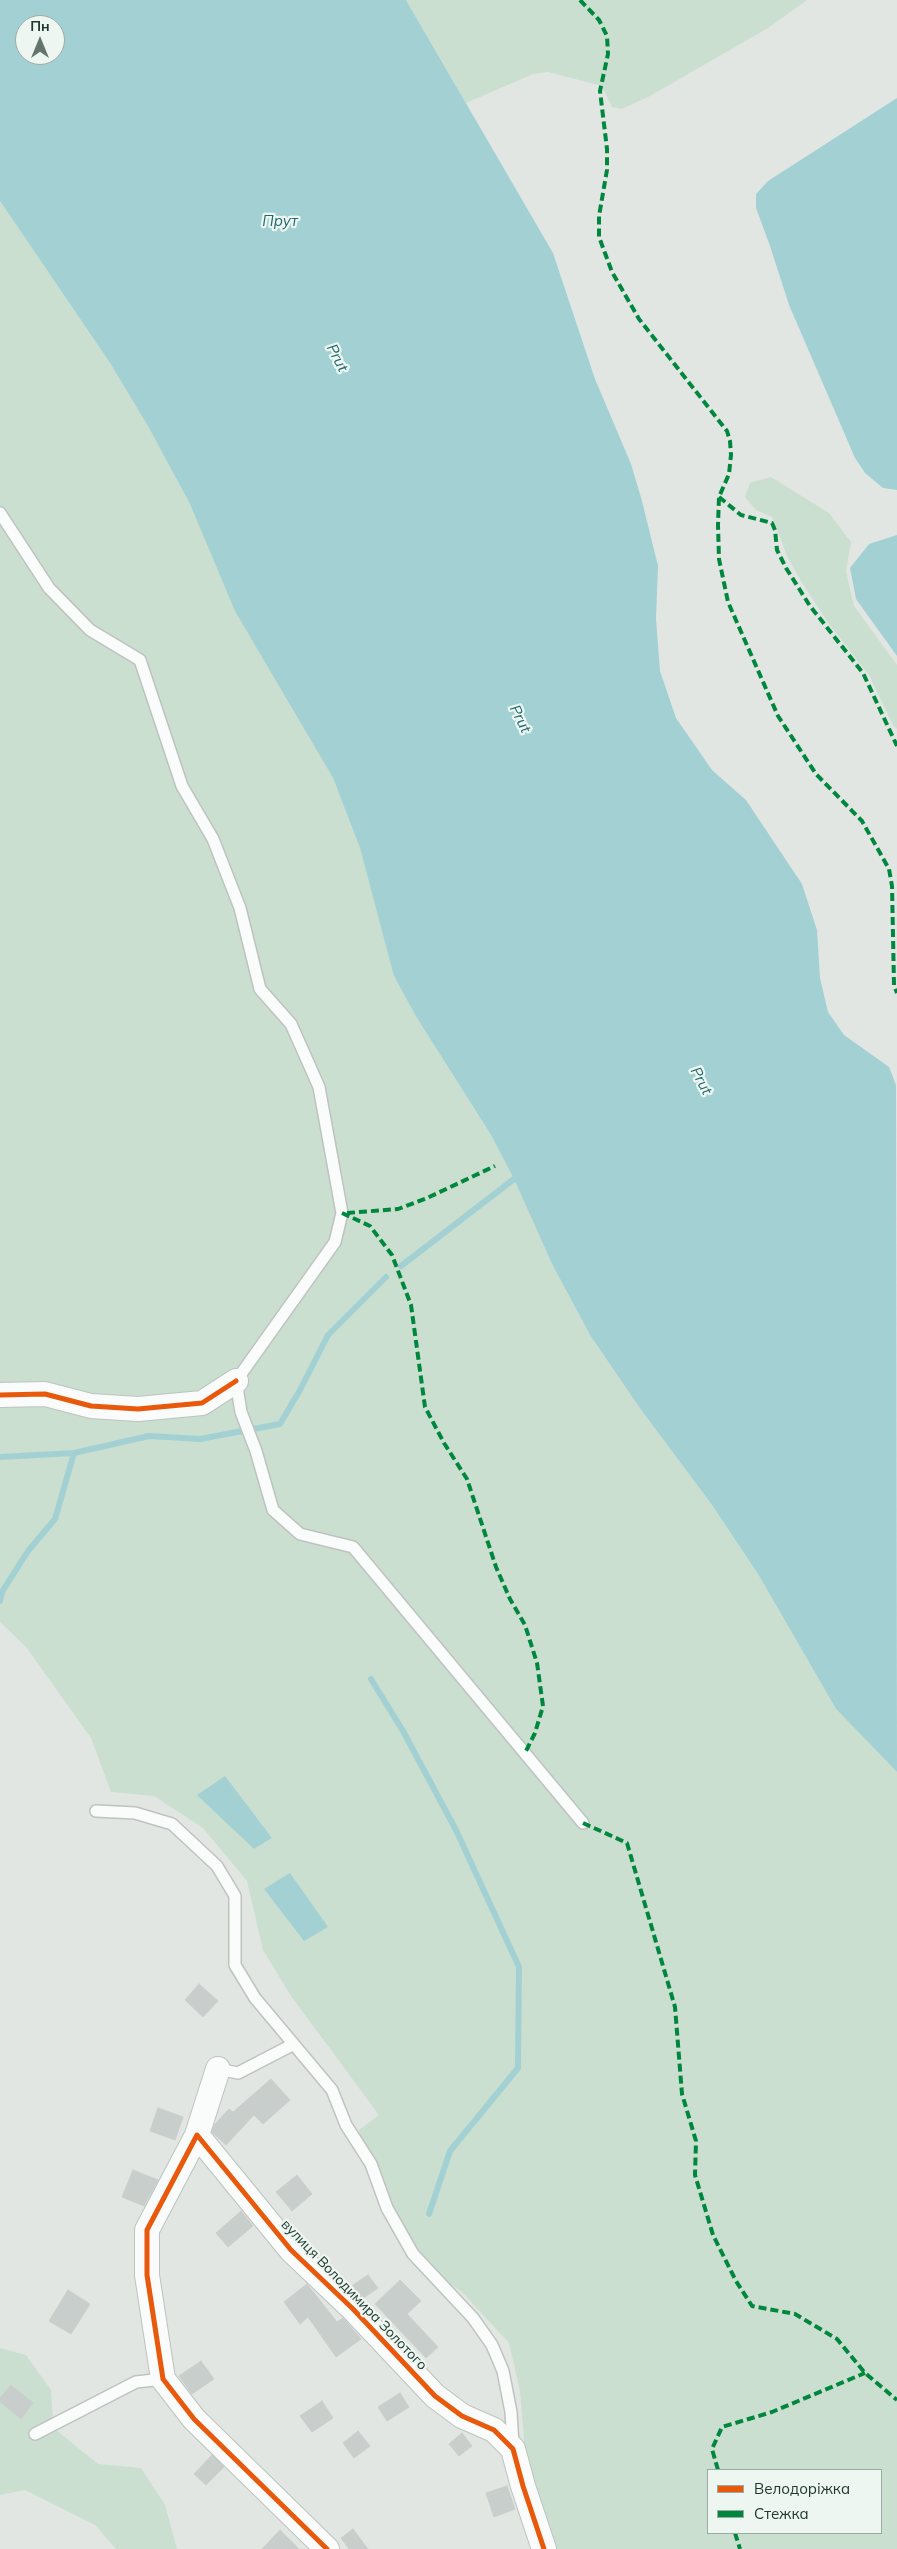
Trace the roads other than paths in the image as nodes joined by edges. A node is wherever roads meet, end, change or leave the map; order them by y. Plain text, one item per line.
1 (0, 513) edge
2 (236, 1381) junction
3 (0, 1396) edge
4 (96, 1811) dead end
5 (583, 1823) dead end
6 (292, 2044) junction
7 (218, 2069) joint
8 (197, 2135) junction
9 (163, 2380) junction
10 (35, 2434) dead end
11 (513, 2449) junction
12 (327, 2549) edge
13 (544, 2549) edge

1 - 2 lane
2 - 3 street
2 - 5 lane
4 - 6 lane, вулиця Володимира Золотого
6 - 7 lane
6 - 11 lane, вулиця Володимира Золотого
7 - 8 street
8 - 9 street
8 - 11 street, вулиця Володимира Золотого
9 - 10 lane
9 - 12 street
11 - 13 street, вулиця Володимира Золотого

